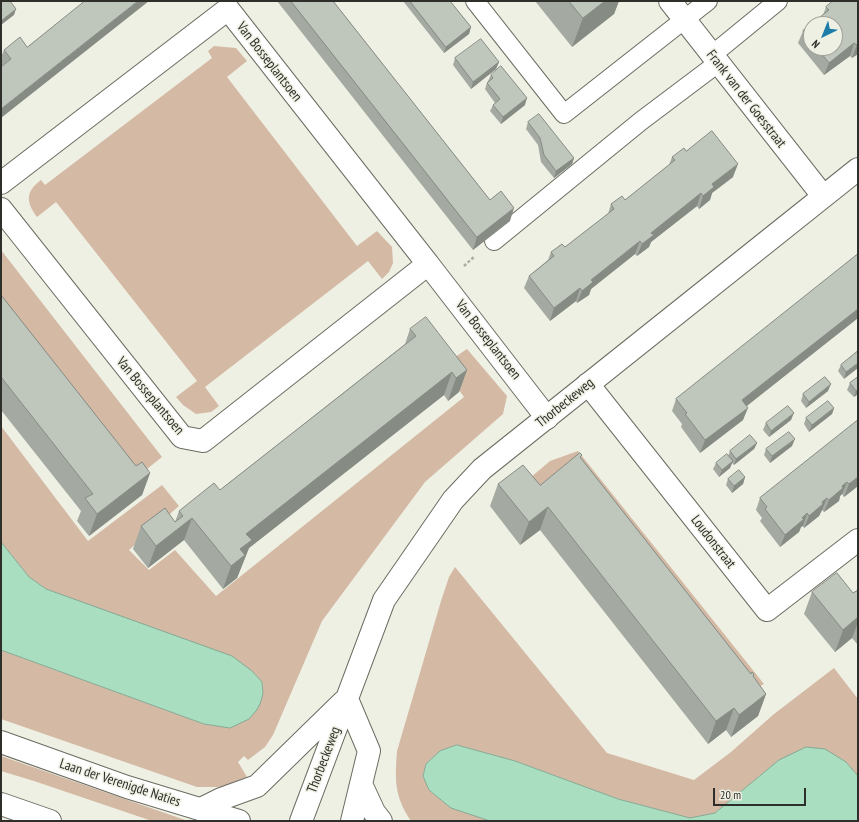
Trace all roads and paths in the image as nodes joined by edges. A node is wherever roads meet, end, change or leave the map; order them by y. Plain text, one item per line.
1 (475, 1) edge
2 (670, 1) edge
3 (708, 1) edge
4 (778, 1) edge
5 (684, 19) junction
6 (715, 59) junction
7 (858, 169) edge
8 (1, 183) edge
9 (823, 196) junction
10 (1, 209) edge
11 (494, 241) joint
12 (428, 264) junction
13 (443, 282) junction
14 (588, 384) junction
15 (547, 418) junction
16 (858, 540) edge
17 (347, 699) junction
18 (1, 742) edge
19 (361, 784) junction
20 (1, 804) edge
21 (201, 810) junction
22 (50, 821) edge
23 (239, 821) edge
24 (301, 821) edge
25 (352, 821) edge
26 (381, 821) edge

1 - 5 lane
2 - 5 street, Frank van der Goesstraat
3 - 5 lane
4 - 6 lane
5 - 6 street, Frank van der Goesstraat
6 - 9 street, Frank van der Goesstraat
6 - 11 lane
7 - 9 street, Thorbeckeweg
8 - 12 street, Van Bosseplantsoen
9 - 14 street, Thorbeckeweg
10 - 12 street, Van Bosseplantsoen
11 - 13 path
12 - 13 street, Van Bosseplantsoen
13 - 15 street, Van Bosseplantsoen
14 - 15 street, Thorbeckeweg
14 - 16 street, Loudonstraat
15 - 17 street, Thorbeckeweg
17 - 19 street, Thorbeckeweg
17 - 21 street
17 - 24 street, Thorbeckeweg
18 - 21 street, Laan der Verenigde Naties
19 - 25 street, Thorbeckeweg
19 - 26 street
20 - 22 street
21 - 23 street, Laan der Verenigde Naties

